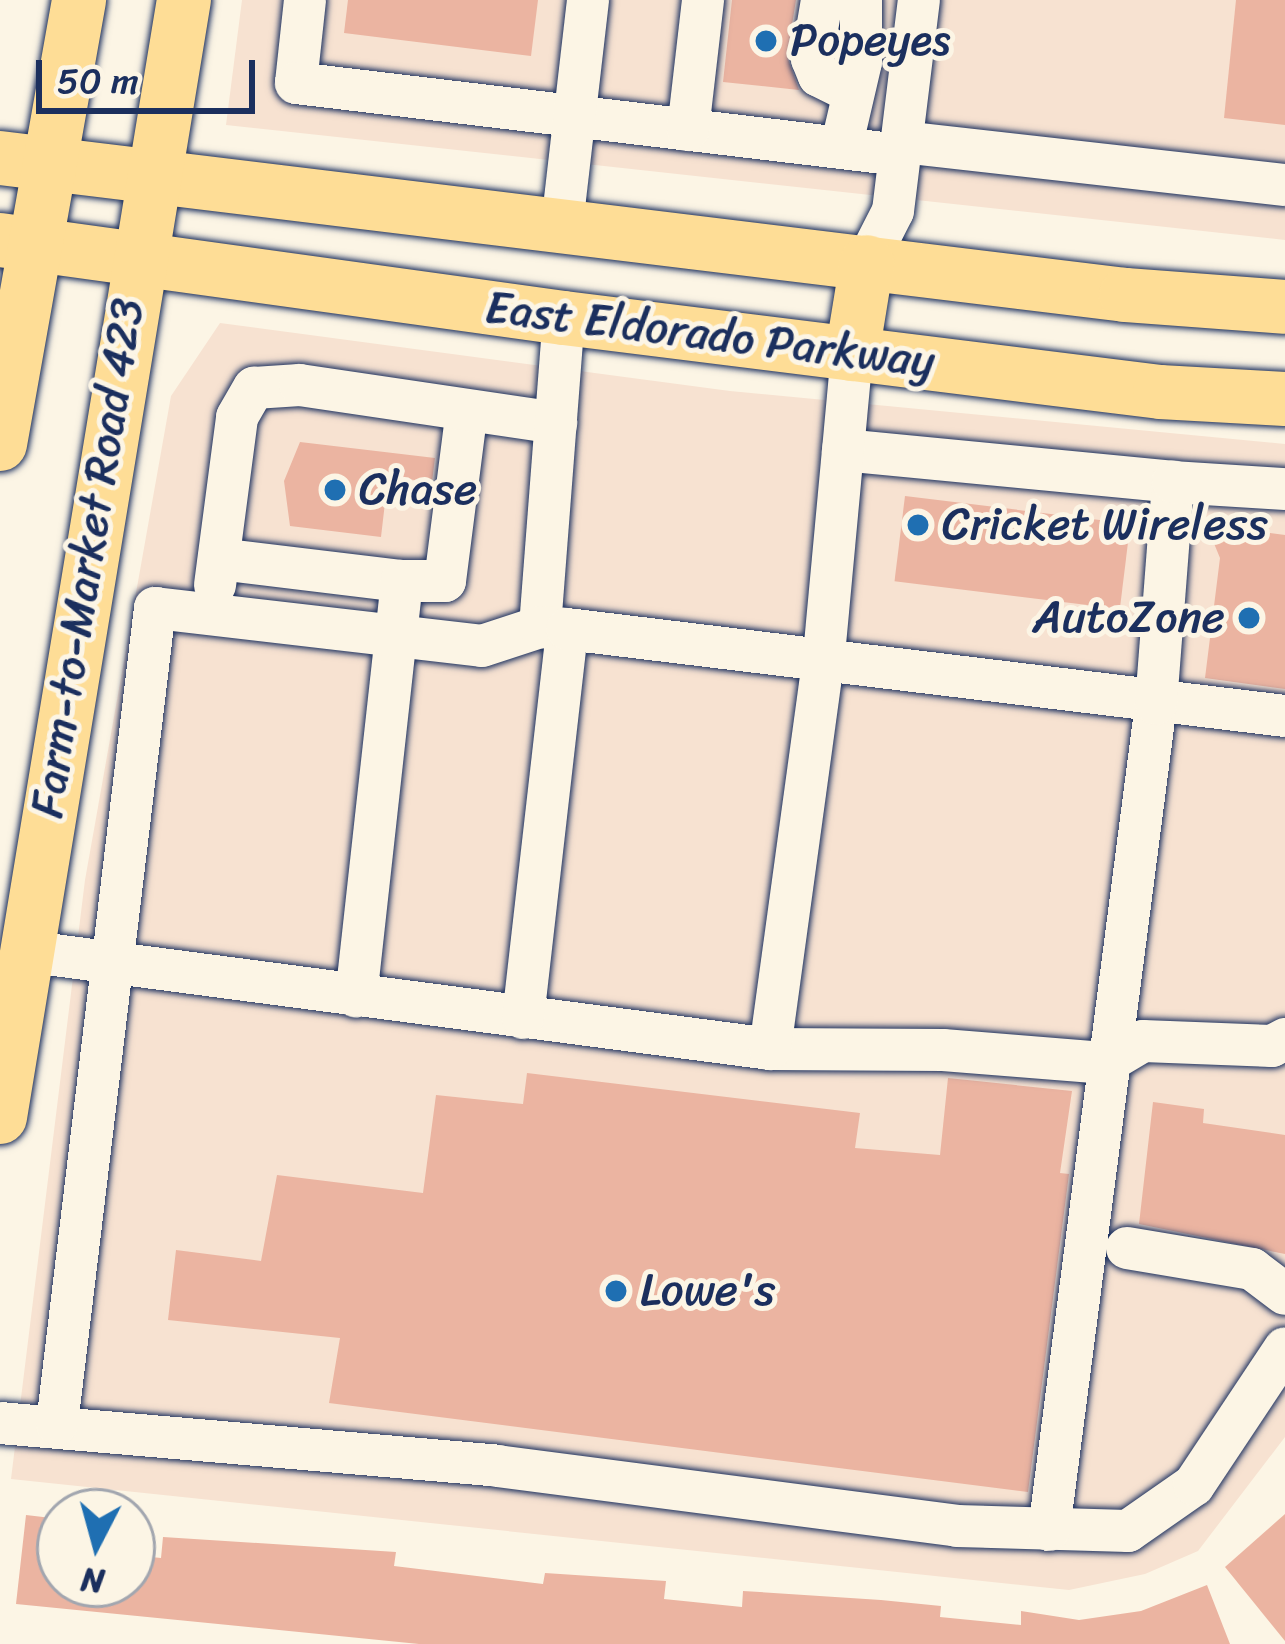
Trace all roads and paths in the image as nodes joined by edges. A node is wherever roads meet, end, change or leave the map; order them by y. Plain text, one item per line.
1 (79, 0) edge
2 (184, 0) edge
3 (305, 0) edge
4 (588, 0) edge
5 (703, 0) edge
6 (822, 0) edge
7 (861, 0) edge
8 (919, 0) edge
9 (848, 90) junction
10 (575, 116) junction
11 (688, 130) junction
12 (841, 148) junction
13 (901, 148) junction
14 (0, 158) edge
15 (53, 164) junction
16 (149, 174) junction
17 (1285, 185) edge
18 (562, 225) junction
19 (20, 243) edge
20 (136, 257) junction
21 (867, 262) junction
22 (1285, 307) edge
23 (564, 319) junction
24 (852, 354) junction
25 (1285, 399) edge
26 (467, 410) junction
27 (556, 423) junction
28 (0, 444) edge
29 (843, 450) junction
30 (1173, 482) junction
31 (1285, 488) edge
32 (219, 559) junction
33 (402, 581) junction
34 (211, 616) junction
35 (554, 628) junction
36 (398, 636) junction
37 (824, 655) junction
38 (1156, 704) junction
39 (1285, 716) edge
40 (24, 951) junction
41 (111, 963) junction
42 (356, 996) junction
43 (523, 1018) junction
44 (1285, 1039) edge
45 (770, 1049) junction
46 (1106, 1064) junction
47 (0, 1117) edge
48 (1126, 1248) dead end
49 (1285, 1294) edge
50 (1285, 1348) edge
51 (0, 1424) edge
52 (57, 1424) junction
53 (1049, 1530) junction

1 - 15 main road
2 - 16 main road, Farm-to-Market Road 423
3 - 10 lane
4 - 10 lane
5 - 11 lane
6 - 9 lane
7 - 9 lane
8 - 13 lane
9 - 12 lane
10 - 11 lane
10 - 18 lane
11 - 12 lane
12 - 13 lane
13 - 17 lane
13 - 21 lane
14 - 15 main road, East Eldorado Parkway
15 - 16 main road, East Eldorado Parkway
15 - 19 main road
16 - 18 main road, East Eldorado Parkway
16 - 20 main road, Farm-to-Market Road 423
18 - 21 main road, East Eldorado Parkway
19 - 20 main road, East Eldorado Parkway
19 - 28 main road
20 - 23 main road, East Eldorado Parkway
20 - 40 main road, Farm-to-Market Road 423
21 - 22 main road, East Eldorado Parkway
21 - 24 main road
23 - 24 main road, East Eldorado Parkway
23 - 27 lane
24 - 25 main road, East Eldorado Parkway
24 - 29 lane
26 - 27 lane
26 - 32 lane
26 - 33 lane
27 - 35 lane
29 - 30 lane
29 - 37 lane
30 - 31 lane
30 - 38 lane
32 - 33 lane
32 - 34 lane
33 - 36 lane
34 - 36 lane
34 - 41 lane
35 - 36 lane
35 - 37 lane
35 - 43 lane
36 - 42 lane
37 - 38 lane
37 - 45 lane
38 - 39 lane
38 - 46 lane
40 - 41 lane
40 - 47 main road, Farm-to-Market Road 423
41 - 42 lane
41 - 52 lane
42 - 43 lane
43 - 45 lane
44 - 46 lane
45 - 46 lane
46 - 53 lane
48 - 49 lane
50 - 53 lane
51 - 52 lane
52 - 53 lane

